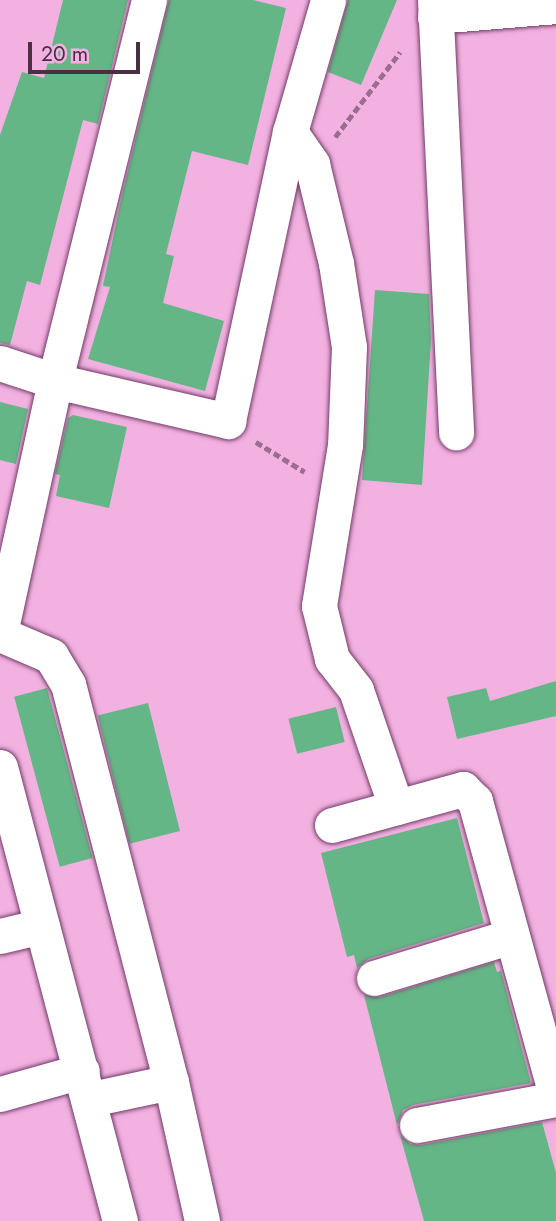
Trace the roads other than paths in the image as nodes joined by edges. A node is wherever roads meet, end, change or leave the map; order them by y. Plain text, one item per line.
1 (149, 0) edge
2 (328, 0) edge
3 (556, 6) edge
4 (435, 8) edge
5 (290, 132) junction
6 (0, 363) edge
7 (55, 381) junction
8 (456, 432) dead end
9 (0, 767) edge
10 (396, 807) junction
11 (332, 825) dead end
12 (42, 926) junction
13 (0, 936) edge
14 (512, 936) junction
15 (373, 978) dead end
16 (171, 1082) junction
17 (86, 1085) junction
18 (0, 1094) edge
19 (556, 1097) edge
20 (417, 1125) dead end
21 (120, 1221) edge
22 (202, 1221) edge

1 - 7 street
2 - 5 street
3 - 4 street
4 - 8 street
5 - 7 street
5 - 10 street
6 - 7 street
7 - 16 street
9 - 12 street
10 - 11 street
10 - 14 street
12 - 13 street
12 - 17 street
14 - 15 street
14 - 19 street
16 - 17 street
16 - 22 street
17 - 18 street
17 - 21 street
19 - 20 street

